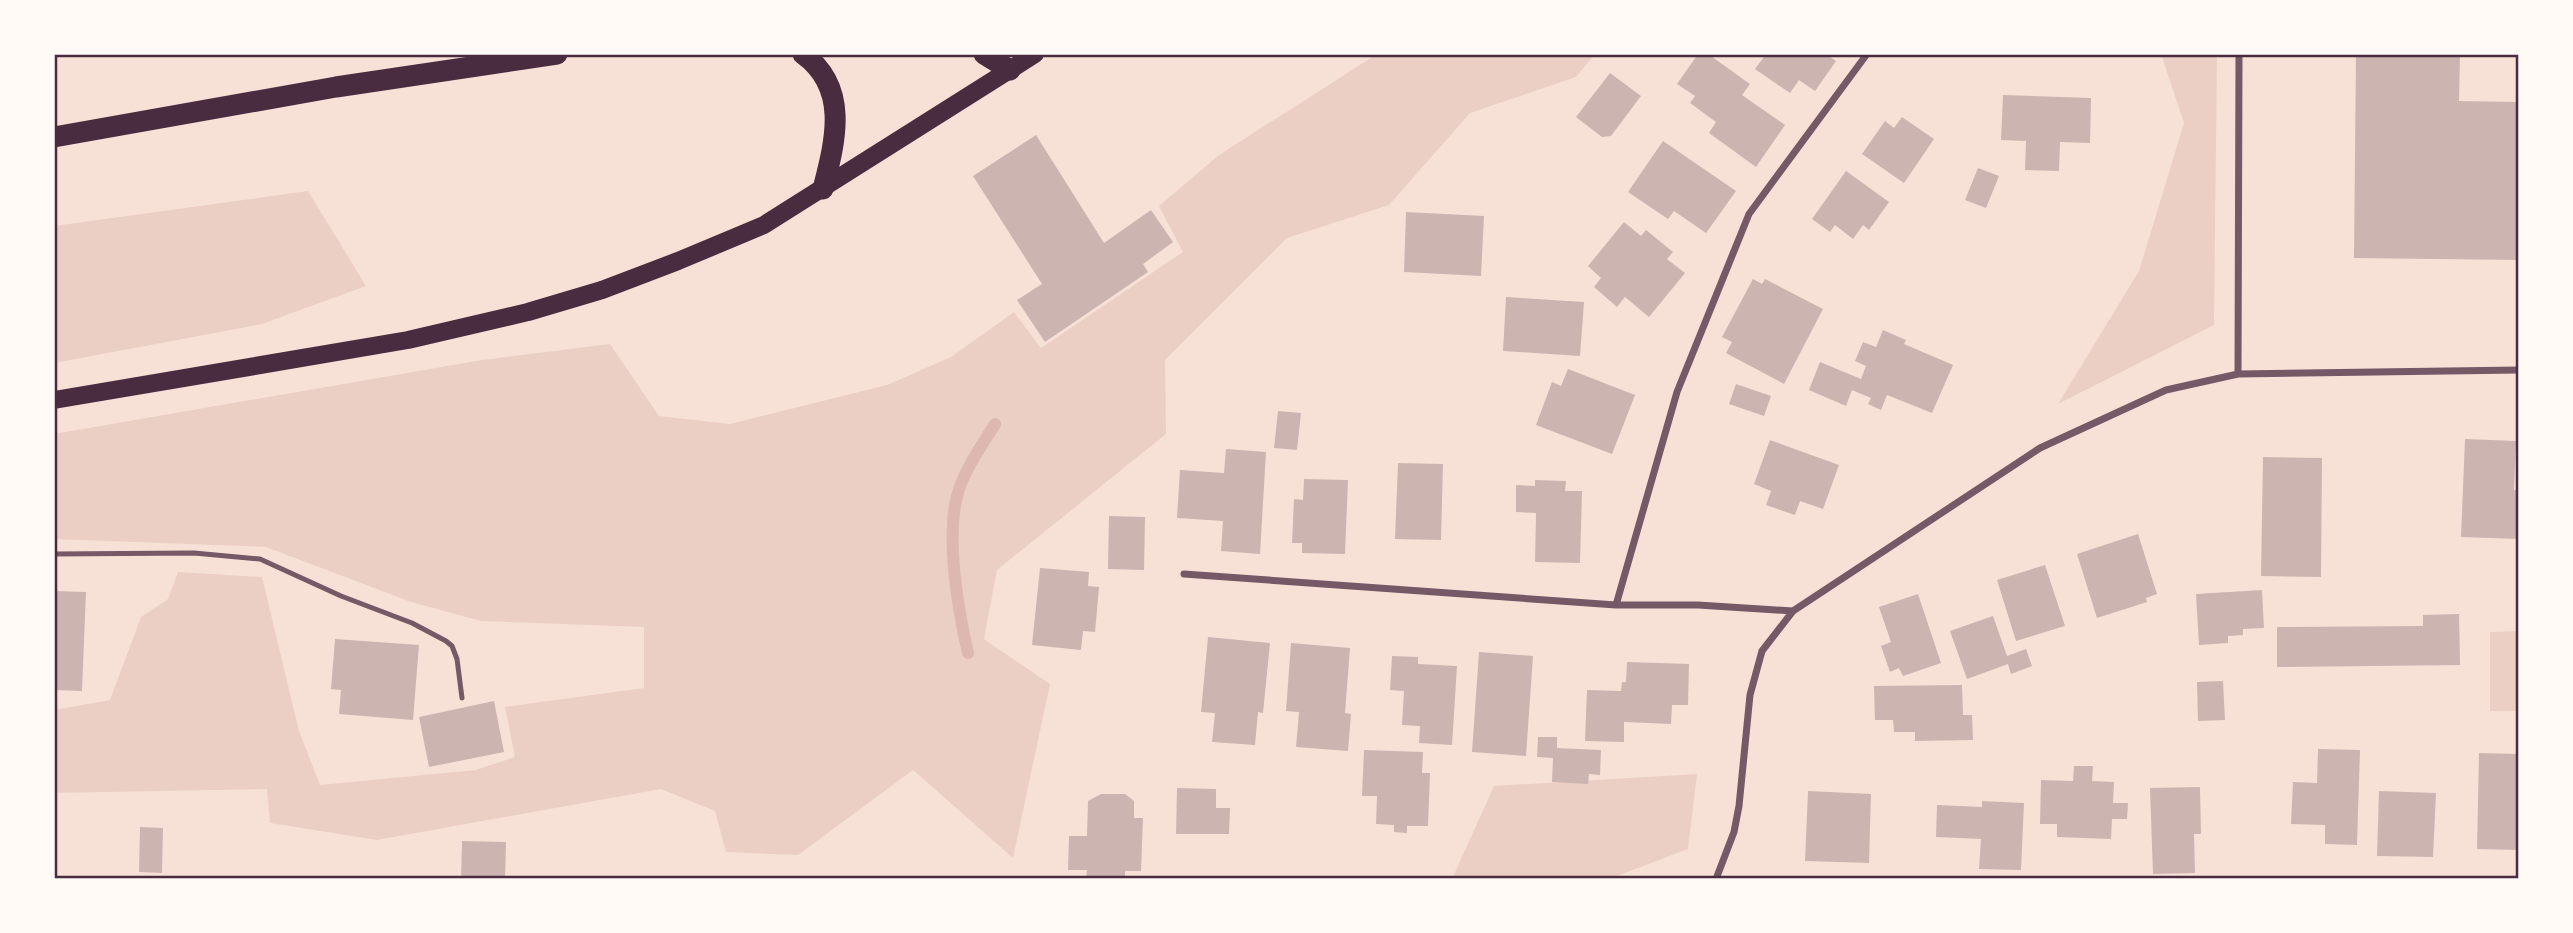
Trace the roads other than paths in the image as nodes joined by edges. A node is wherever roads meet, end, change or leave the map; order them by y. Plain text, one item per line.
1 (557, 54) edge
2 (803, 54) edge
3 (984, 54) edge
4 (1035, 54) edge
5 (1867, 54) edge
6 (2239, 54) edge
7 (1005, 62) edge
8 (54, 137) edge
9 (823, 189) junction
10 (2519, 370) edge
11 (2238, 374) junction
12 (54, 400) edge
13 (54, 554) edge
14 (1184, 574) dead end
15 (1616, 605) junction
16 (1793, 611) junction
17 (462, 698) dead end
18 (1716, 879) edge

1 - 8 highway
2 - 9 highway
3 - 7 highway
4 - 7 main road
5 - 15 street
6 - 11 street
7 - 9 main road
9 - 12 main road
10 - 11 street
11 - 16 street
13 - 17 lane
14 - 15 street
15 - 16 street
16 - 18 street

